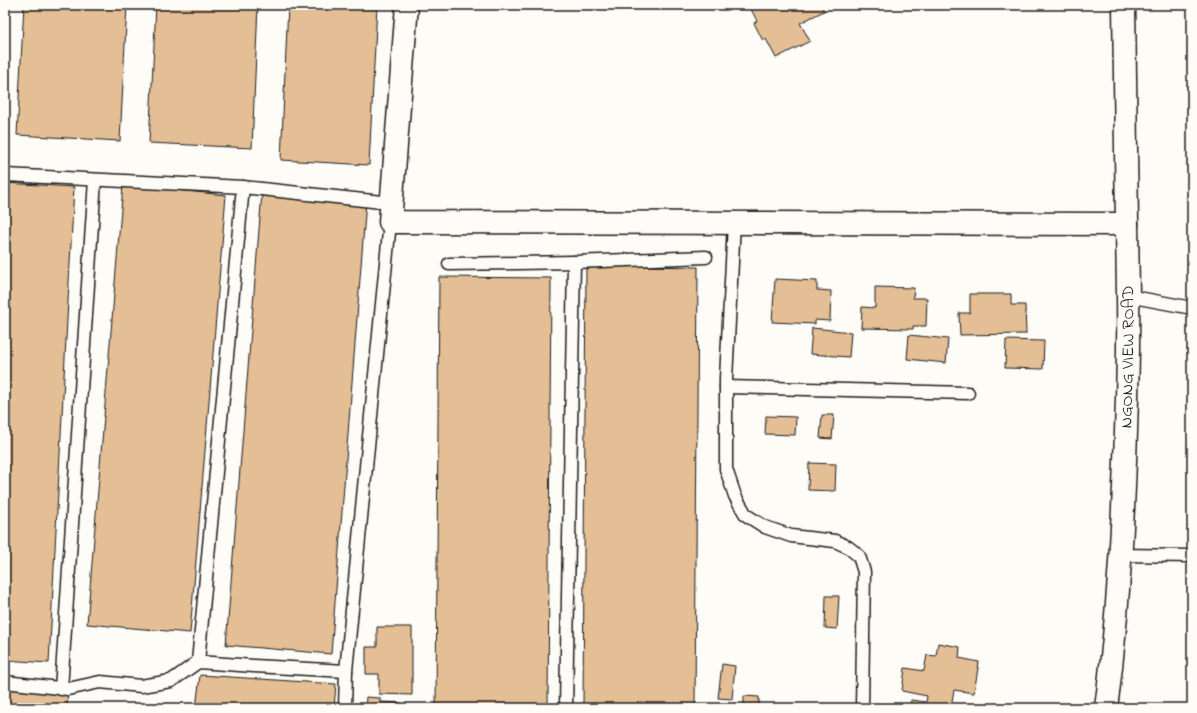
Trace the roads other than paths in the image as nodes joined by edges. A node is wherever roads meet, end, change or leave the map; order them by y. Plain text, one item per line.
1 (407, 5) edge
2 (1124, 5) edge
3 (5, 175) edge
4 (96, 180) junction
5 (243, 187) junction
6 (391, 212) junction
7 (734, 222) junction
8 (1127, 224) junction
9 (706, 257) dead end
10 (574, 262) junction
11 (449, 264) dead end
12 (1128, 296) junction
13 (1192, 308) edge
14 (726, 387) junction
15 (968, 393) dead end
16 (1120, 555) junction
17 (1192, 556) edge
18 (198, 662) junction
19 (346, 671) junction
20 (5, 682) edge
21 (61, 689) junction
22 (345, 708) edge
23 (566, 708) edge
24 (862, 708) edge
25 (1106, 708) edge

1 - 6 street
2 - 8 street, NGONG VIEW ROAD
3 - 4 lane
4 - 5 lane
4 - 21 lane
5 - 6 lane
5 - 18 lane
6 - 7 street
6 - 19 lane
7 - 8 street
7 - 14 lane
8 - 12 street, NGONG VIEW ROAD
9 - 10 lane
10 - 11 lane
10 - 23 lane
12 - 13 lane
12 - 16 street, NGONG VIEW ROAD
14 - 15 lane
14 - 24 lane
16 - 17 lane
16 - 25 street, NGONG VIEW ROAD
18 - 19 lane
18 - 21 lane
19 - 22 lane
20 - 21 lane

